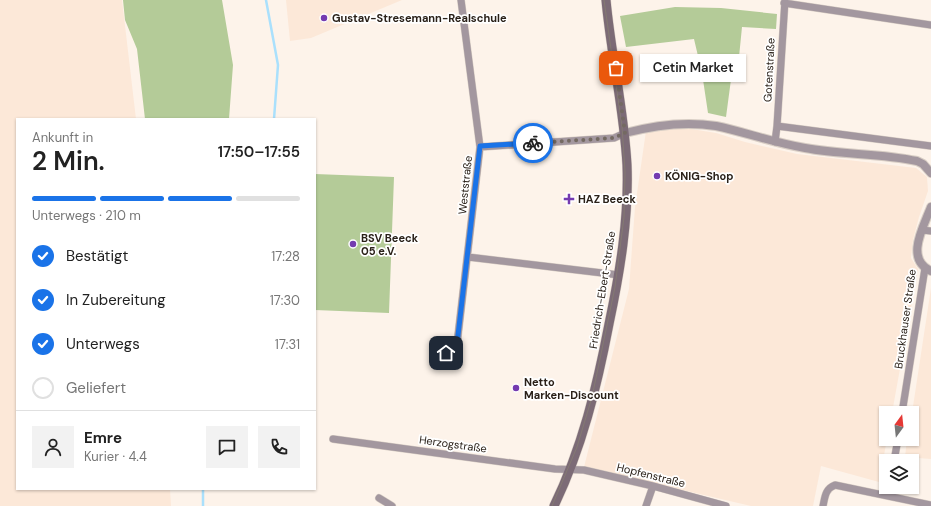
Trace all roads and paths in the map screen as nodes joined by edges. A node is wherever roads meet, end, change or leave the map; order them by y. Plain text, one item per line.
1 (460, 0) edge
2 (606, 0) edge
3 (784, 1) edge
4 (931, 25) edge
5 (777, 126) junction
6 (625, 133) junction
7 (775, 142) junction
8 (480, 146) junction
9 (931, 146) edge
10 (931, 171) edge
11 (931, 207) edge
12 (922, 230) junction
13 (931, 231) edge
14 (468, 256) junction
15 (928, 270) edge
16 (618, 275) junction
17 (433, 354) dead end
18 (903, 406) edge
19 (333, 439) dead end
20 (570, 470) junction
21 (653, 486) junction
22 (888, 496) joint
23 (379, 498) dead end
24 (928, 505) edge
25 (392, 506) edge
26 (554, 506) edge
27 (646, 506) edge
28 (726, 506) edge
29 (823, 506) edge

1 - 8 street, Weststraße
2 - 6 main road, Friedrich-Ebert-Straße
3 - 4 street
3 - 5 street, Gotenstraße
5 - 7 street, Gotenstraße
5 - 9 street
6 - 7 street
6 - 8 street
6 - 16 main road, Friedrich-Ebert-Straße
7 - 10 street
8 - 14 street, Weststraße
11 - 12 street, Bruckhauser Straße
12 - 13 street
12 - 15 street, Bruckhauser Straße
14 - 16 street
14 - 17 street, Weststraße
15 - 18 street, Bruckhauser Straße
16 - 20 main road, Friedrich-Ebert-Straße
19 - 20 street, Herzogstraße
20 - 21 street, Hopfenstraße
20 - 26 main road, Friedrich-Ebert-Straße
21 - 27 street
21 - 28 street, Hopfenstraße
22 - 24 street
22 - 29 street
23 - 25 street

